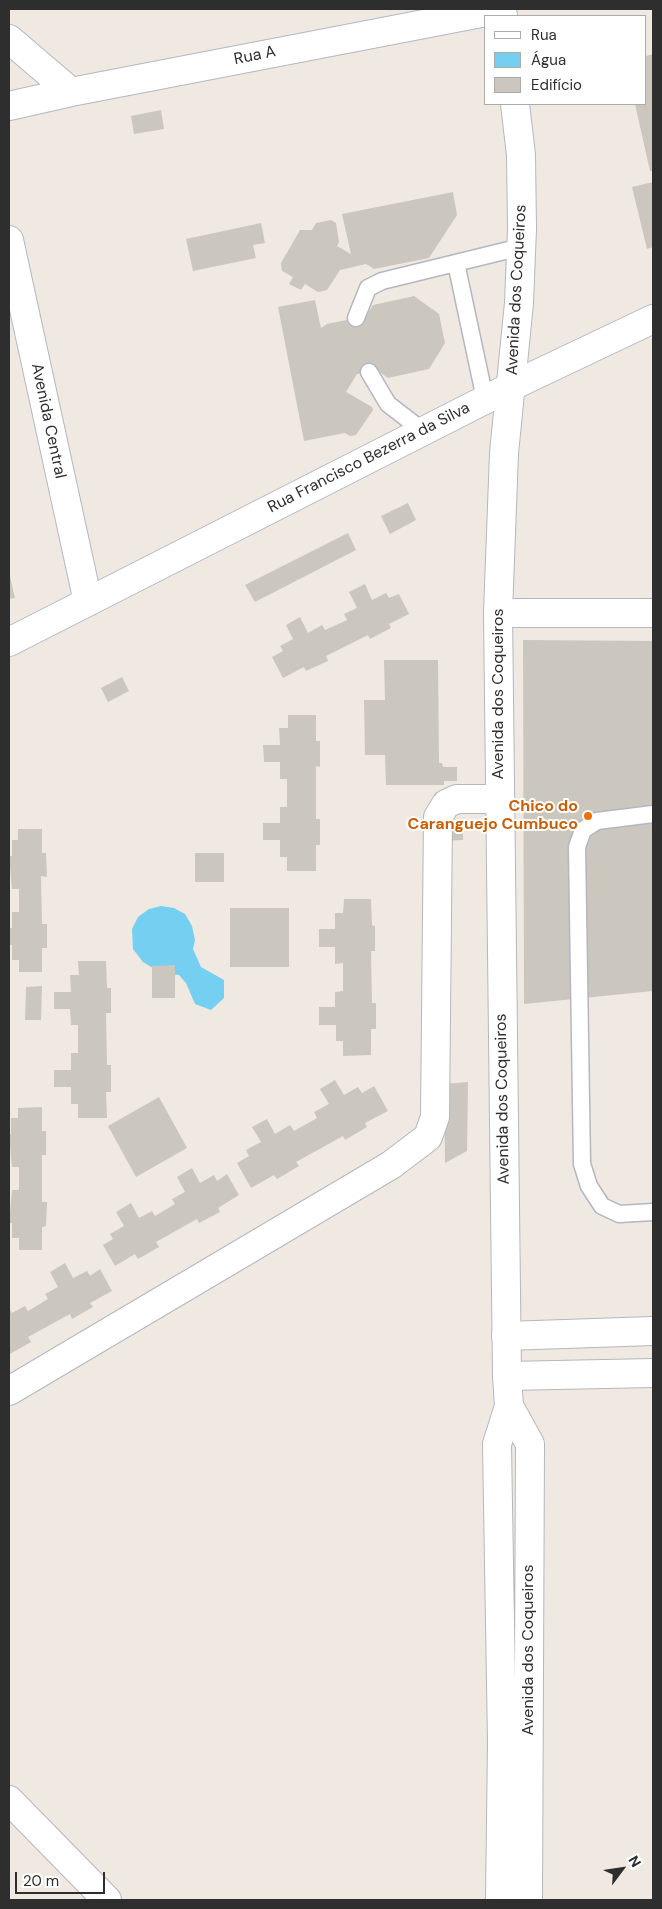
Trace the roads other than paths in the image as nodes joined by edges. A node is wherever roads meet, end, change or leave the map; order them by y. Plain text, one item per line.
1 (502, 9) edge
2 (9, 39) edge
3 (71, 92) junction
4 (515, 105) edge
5 (9, 106) edge
6 (9, 240) edge
7 (521, 247) junction
8 (456, 263) junction
9 (356, 318) dead end
10 (653, 319) edge
11 (368, 372) dead end
12 (512, 386) junction
13 (485, 399) junction
14 (423, 431) junction
15 (88, 602) junction
16 (498, 613) junction
17 (653, 614) edge
18 (9, 642) edge
19 (500, 799) junction
20 (653, 814) edge
21 (653, 1212) edge
22 (653, 1331) edge
23 (506, 1336) junction
24 (653, 1373) edge
25 (507, 1376) junction
26 (9, 1392) edge
27 (509, 1406) junction
28 (9, 1800) edge
29 (107, 1900) edge
30 (500, 1900) edge
31 (528, 1900) edge

1 - 3 street, Rua A
2 - 3 street
3 - 5 street, Rua A
4 - 7 street, Avenida dos Coqueiros
6 - 15 street, Avenida Central
7 - 8 lane
7 - 12 street, Avenida dos Coqueiros
8 - 9 lane
8 - 13 lane
10 - 12 street, Rua Francisco Bezerra da Silva
11 - 14 lane
12 - 13 street, Rua Francisco Bezerra da Silva
12 - 16 street, Avenida dos Coqueiros
13 - 14 street, Rua Francisco Bezerra da Silva
14 - 15 street, Rua Francisco Bezerra da Silva
15 - 18 street, Rua Francisco Bezerra da Silva
16 - 17 street
16 - 19 street, Avenida dos Coqueiros
19 - 23 street, Avenida dos Coqueiros
19 - 26 street
20 - 21 lane
22 - 23 street
23 - 25 street, Avenida dos Coqueiros
24 - 25 street
25 - 27 street, Avenida dos Coqueiros
27 - 30 street, Avenida dos Coqueiros
27 - 31 street, Avenida dos Coqueiros
28 - 29 street

